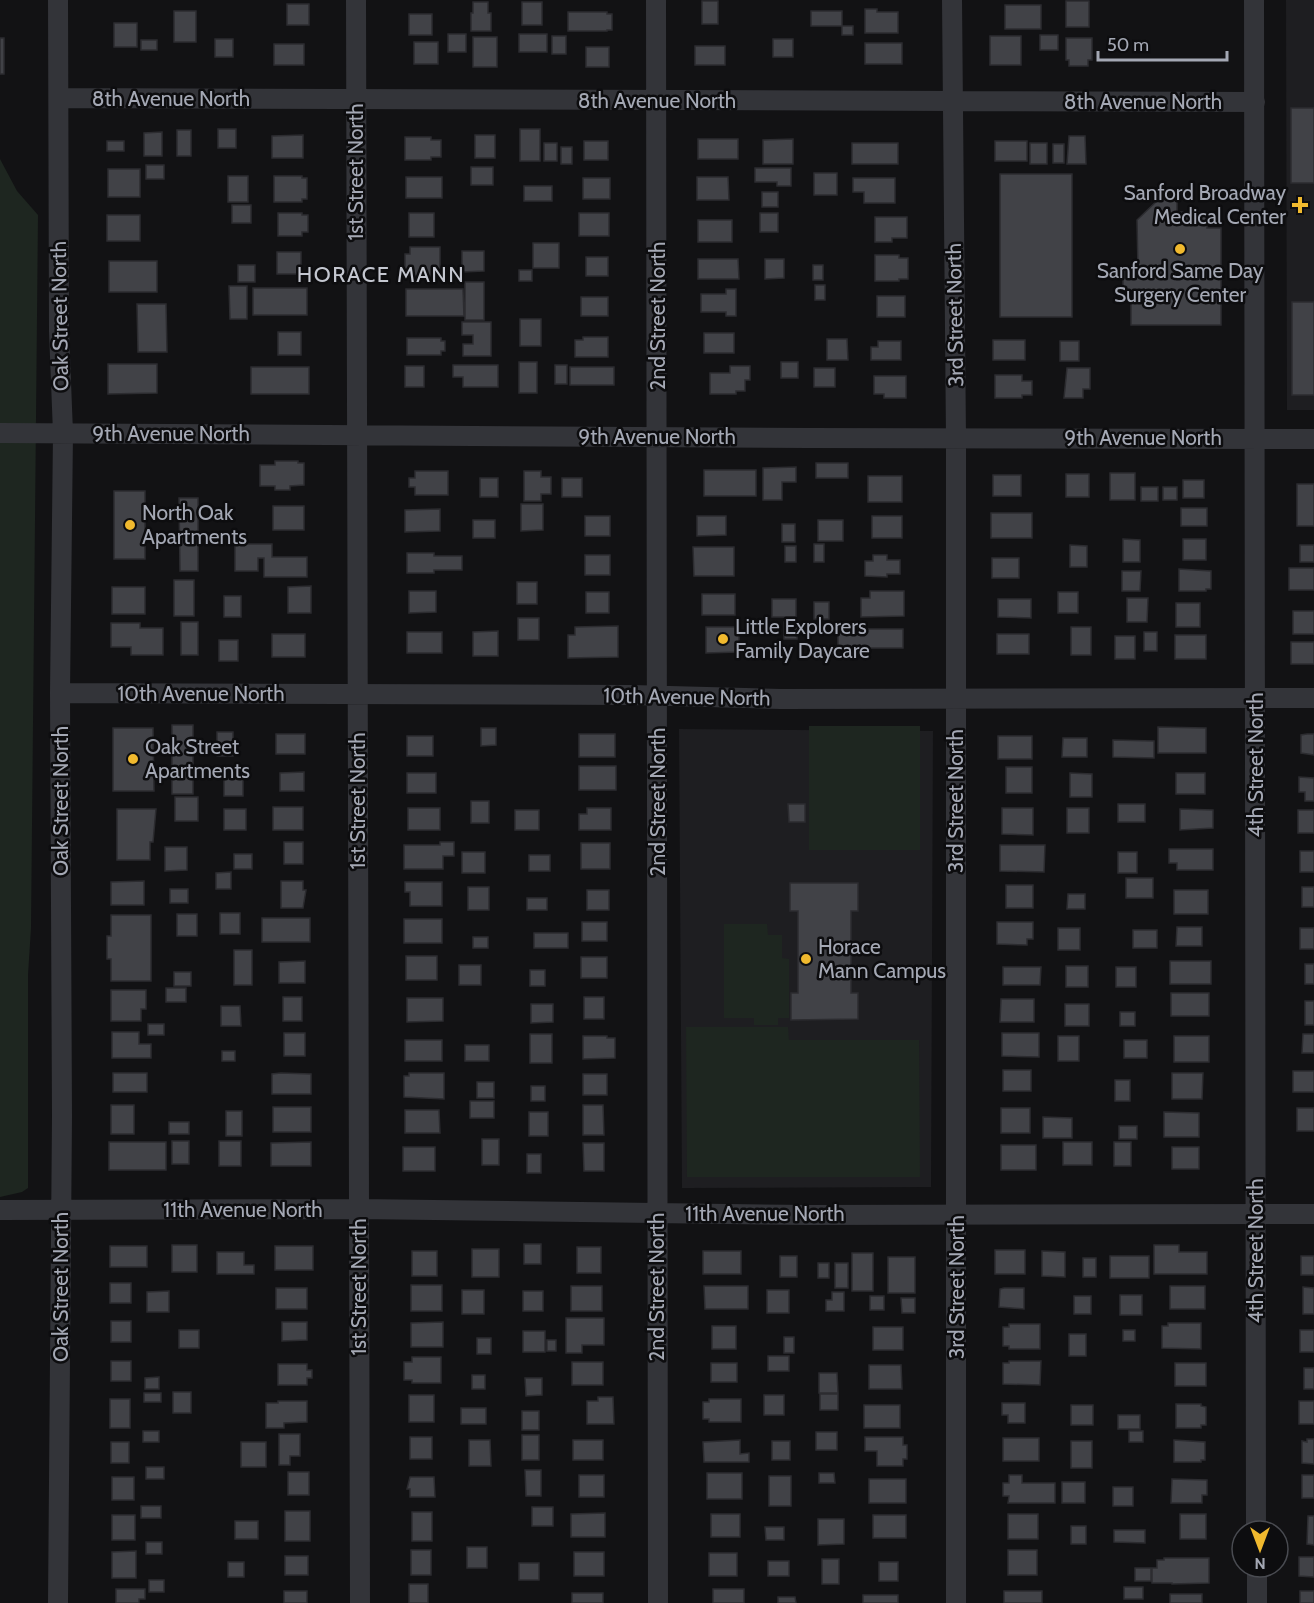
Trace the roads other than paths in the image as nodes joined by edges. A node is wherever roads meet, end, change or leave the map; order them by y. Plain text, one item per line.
1 (58, 0) edge
2 (356, 0) edge
3 (657, 0) edge
4 (952, 0) edge
5 (1254, 0) edge
6 (59, 98) junction
7 (356, 100) junction
8 (657, 101) junction
9 (952, 102) junction
10 (1254, 102) junction
11 (0, 433) edge
12 (63, 433) junction
13 (357, 436) junction
14 (658, 436) junction
15 (956, 438) junction
16 (1256, 438) junction
17 (1314, 438) edge
18 (60, 693) junction
19 (358, 695) junction
20 (658, 696) junction
21 (956, 698) junction
22 (1256, 698) junction
23 (1314, 698) edge
24 (359, 1209) junction
25 (0, 1210) edge
26 (61, 1210) junction
27 (657, 1213) junction
28 (957, 1214) junction
29 (1256, 1214) junction
30 (1314, 1214) edge
31 (1256, 1519) edge
32 (1257, 1579) edge
33 (58, 1603) edge
34 (360, 1603) edge
35 (658, 1603) edge
36 (956, 1603) edge
37 (1257, 1603) edge

1 - 6 street, Oak Street North
2 - 7 street, 1st Street North
3 - 8 street, 2nd Street North
4 - 9 street, 3rd Street North
5 - 10 street, 4th Street North
6 - 7 street, 8th Avenue North
6 - 12 street, Oak Street North
7 - 8 street, 8th Avenue North
7 - 13 street, 1st Street North
8 - 9 street, 8th Avenue North
8 - 14 street, 2nd Street North
9 - 10 street, 8th Avenue North
9 - 15 street, 3rd Street North
10 - 16 street, 4th Street North
11 - 12 street, 9th Avenue North
12 - 13 street, 9th Avenue North
12 - 18 street, Oak Street North
13 - 14 street, 9th Avenue North
13 - 19 street, 1st Street North
14 - 15 street, 9th Avenue North
14 - 20 street, 2nd Street North
15 - 16 street, 9th Avenue North
15 - 21 street, 3rd Street North
16 - 17 street, 9th Avenue North
16 - 22 street, 4th Street North
18 - 19 street, 10th Avenue North
18 - 26 street, Oak Street North
19 - 20 street, 10th Avenue North
19 - 24 street, 1st Street North
20 - 21 street, 10th Avenue North
20 - 27 street, 2nd Street North
21 - 22 street, 10th Avenue North
21 - 28 street, 3rd Street North
22 - 23 street, 10th Avenue North
22 - 29 street, 4th Street North
24 - 26 street, 11th Avenue North
24 - 27 street, 11th Avenue North
24 - 34 street, 1st Street North
25 - 26 street, 11th Avenue North
26 - 33 street, Oak Street North
27 - 28 street, 11th Avenue North
27 - 35 street, 2nd Street North
28 - 29 street, 11th Avenue North
28 - 36 street, 3rd Street North
29 - 30 street, 11th Avenue North
29 - 31 street, 4th Street North
32 - 37 street

